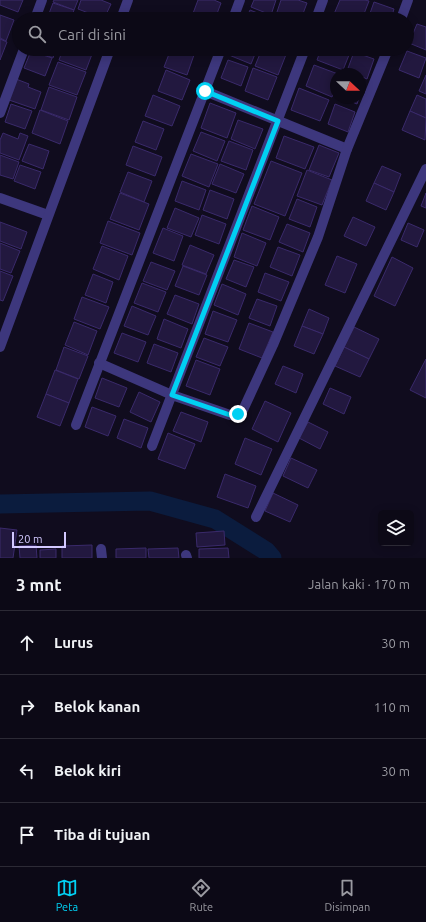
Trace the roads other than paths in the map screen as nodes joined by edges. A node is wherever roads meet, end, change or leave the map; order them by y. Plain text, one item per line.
1 (42, 0) edge
2 (128, 0) edge
3 (240, 0) edge
4 (323, 0) edge
5 (408, 0) edge
6 (38, 12) edge
7 (124, 12) edge
8 (236, 12) edge
9 (319, 12) edge
10 (404, 12) edge
11 (21, 56) edge
12 (107, 56) edge
13 (218, 56) edge
14 (302, 56) edge
15 (385, 56) edge
16 (205, 91) junction
17 (0, 113) edge
18 (278, 121) junction
19 (347, 149) junction
20 (426, 169) edge
21 (0, 198) edge
22 (48, 215) junction
23 (0, 347) edge
24 (99, 363) junction
25 (172, 395) junction
26 (76, 425) dead end
27 (152, 446) dead end
28 (256, 517) dead end

1 - 6 street
2 - 7 street
3 - 8 street
4 - 9 street
5 - 10 street
11 - 17 street
12 - 22 street
13 - 16 street
14 - 18 street
15 - 19 street
16 - 18 street
16 - 24 street
18 - 19 street
18 - 25 street
19 - 25 street
20 - 28 street
21 - 22 street
22 - 23 street
24 - 25 street
24 - 26 street
25 - 27 street

